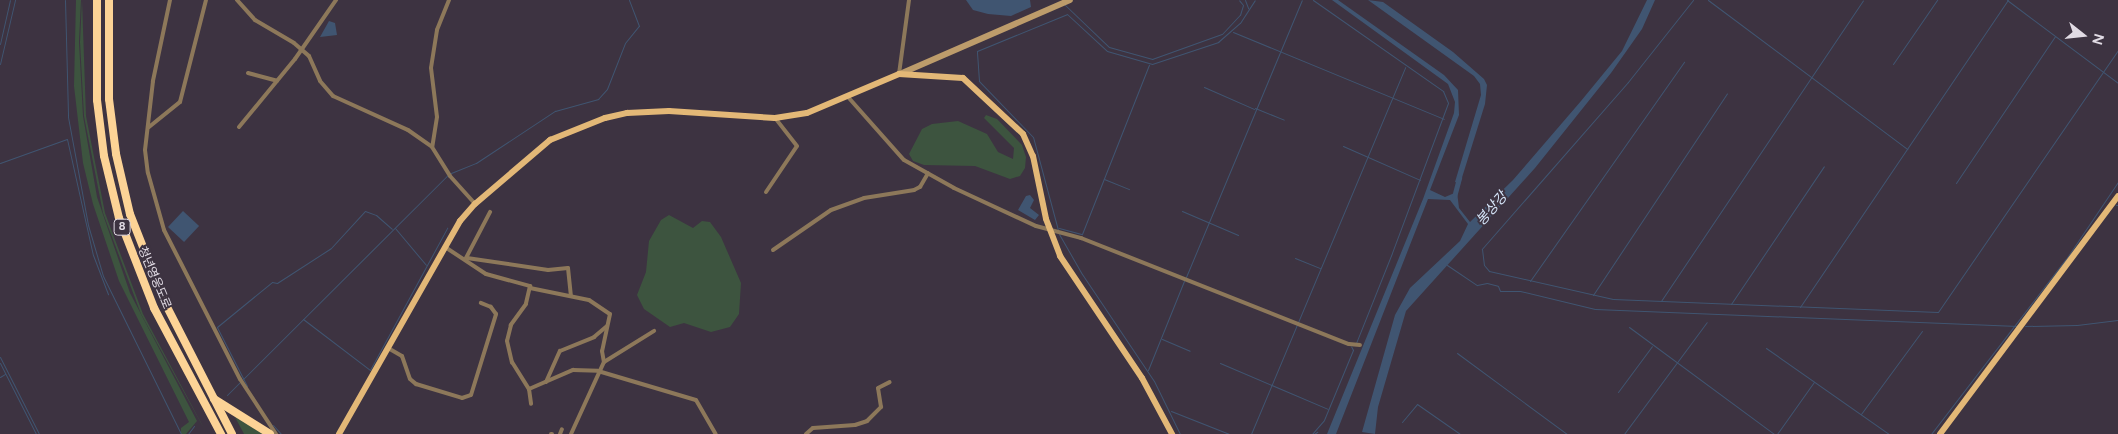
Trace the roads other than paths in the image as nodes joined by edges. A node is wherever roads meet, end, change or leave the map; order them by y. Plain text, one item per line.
1 (97, 0) edge
2 (109, 0) edge
3 (170, 0) edge
4 (206, 0) edge
5 (336, 0) edge
6 (449, 0) edge
7 (909, 0) edge
8 (239, 1) edge
9 (1066, 2) edge
10 (302, 50) junction
11 (248, 73) dead end
12 (899, 74) junction
13 (277, 81) junction
14 (848, 96) junction
15 (775, 118) junction
16 (149, 127) junction
17 (239, 127) dead end
18 (432, 147) junction
19 (928, 173) junction
20 (766, 192) dead end
21 (2118, 196) edge
22 (475, 204) junction
23 (490, 212) dead end
24 (1055, 230) junction
25 (444, 247) junction
26 (773, 250) dead end
27 (466, 258) junction
28 (530, 288) junction
29 (571, 295) junction
30 (481, 303) dead end
31 (608, 325) junction
32 (654, 331) dead end
33 (1360, 345) dead end
34 (388, 348) junction
35 (604, 362) junction
36 (598, 371) junction
37 (546, 382) junction
38 (890, 382) dead end
39 (529, 389) junction
40 (208, 393) junction
41 (531, 404) dead end
42 (221, 434) edge
43 (232, 434) edge
44 (270, 434) edge
45 (276, 434) edge
46 (339, 434) edge
47 (571, 434) edge
48 (716, 434) edge
49 (806, 434) edge
50 (1172, 434) edge
51 (1940, 434) edge

1 - 42 highway, 청년영웅도로 / 8
2 - 40 highway, 청년영웅도로 / 8
3 - 16 street
4 - 16 street
5 - 10 street
6 - 18 street
7 - 12 street
8 - 10 street
9 - 12 main road
10 - 13 street
10 - 18 street
11 - 13 street
12 - 14 main road
12 - 24 main road
13 - 17 street
14 - 15 main road
14 - 19 street
15 - 20 street
15 - 22 main road
16 - 45 street
18 - 22 street
19 - 24 street
19 - 26 street
21 - 51 main road
22 - 25 main road
23 - 27 street
24 - 33 street
24 - 50 main road
25 - 27 street
25 - 34 main road
27 - 28 street
27 - 29 street
28 - 29 street
28 - 39 street
29 - 31 street
30 - 34 street
31 - 35 street
31 - 37 street
32 - 35 street
34 - 46 main road
35 - 36 street
36 - 37 street
36 - 47 street
36 - 48 street
37 - 39 street
38 - 49 street
39 - 41 street
40 - 43 highway, 청년영웅도로 / 8
40 - 44 highway

